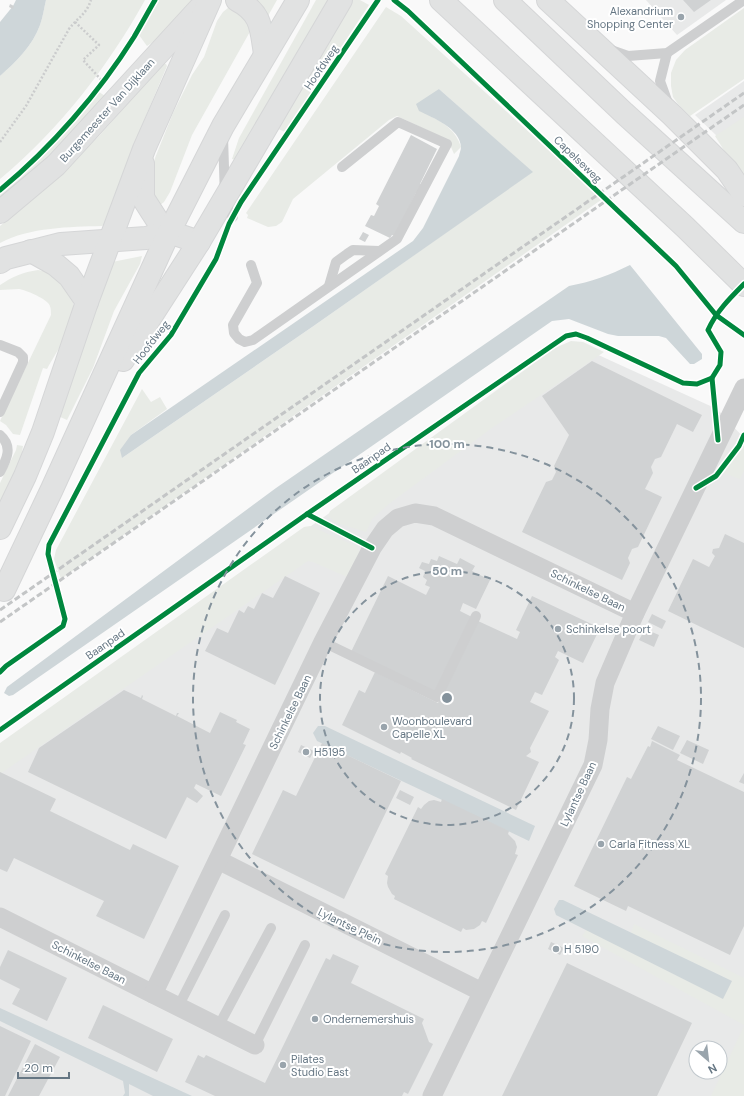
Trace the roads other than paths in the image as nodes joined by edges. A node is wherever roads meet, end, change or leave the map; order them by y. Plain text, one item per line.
1 (209, 0) edge
2 (237, 0) edge
3 (298, 0) edge
4 (341, 0) edge
5 (441, 0) edge
6 (505, 0) edge
7 (548, 0) edge
8 (744, 0) edge
9 (596, 45) junction
10 (667, 53) junction
11 (265, 54) junction
12 (672, 115) junction
13 (223, 126) junction
14 (144, 149) junction
15 (342, 167) dead end
16 (744, 195) edge
17 (229, 208) junction
18 (0, 212) edge
19 (744, 222) edge
20 (169, 232) junction
21 (109, 242) junction
22 (199, 242) junction
23 (30, 251) junction
24 (379, 251) junction
25 (0, 262) edge
26 (251, 265) dead end
27 (744, 285) edge
28 (328, 286) junction
29 (87, 302) junction
30 (0, 345) edge
31 (744, 388) edge
32 (0, 412) edge
33 (82, 423) junction
34 (0, 435) edge
35 (0, 472) edge
36 (0, 528) edge
37 (4, 590) dead end
38 (635, 613) junction
39 (476, 616) dead end
40 (324, 642) junction
41 (218, 860) junction
42 (225, 915) dead end
43 (0, 917) edge
44 (271, 928) dead end
45 (305, 945) dead end
46 (482, 992) junction
47 (153, 994) junction
48 (178, 1007) junction
49 (218, 1027) junction
50 (255, 1046) joint
51 (432, 1096) edge

1 - 14 main road
1 - 18 main road, Burgemeester Van Dijklaan
2 - 11 main road
3 - 11 main road, Hoofdweg
4 - 17 main road, Hoofdweg
5 - 27 main road, Capelseweg
6 - 19 main road
7 - 9 main road
8 - 10 lane
9 - 10 lane
9 - 12 main road
10 - 12 lane
11 - 13 main road, Hoofdweg
12 - 16 main road
13 - 17 lane
13 - 20 main road, Hoofdweg
14 - 20 main road
14 - 21 main road
15 - 24 lane
17 - 22 main road, Hoofdweg
20 - 21 main road
20 - 22 main road
20 - 33 main road, Hoofdweg
21 - 23 main road
21 - 29 main road
22 - 33 main road, Hoofdweg
23 - 25 main road
23 - 29 main road
24 - 28 lane
24 - 28 lane
26 - 28 lane
29 - 36 main road
30 - 32 lane
31 - 38 street, Lylantse Baan
33 - 37 main road, Hoofdweg
34 - 35 lane
38 - 40 street, Schinkelse Baan
38 - 46 street, Lylantse Baan
39 - 40 lane
40 - 41 street, Schinkelse Baan
41 - 46 street, Lylantse Plein
41 - 47 street, Schinkelse Baan
42 - 48 lane
43 - 47 street, Schinkelse Baan
44 - 49 lane
45 - 50 lane
46 - 51 street, Lylantse Baan
47 - 48 street
48 - 49 street
49 - 50 street

